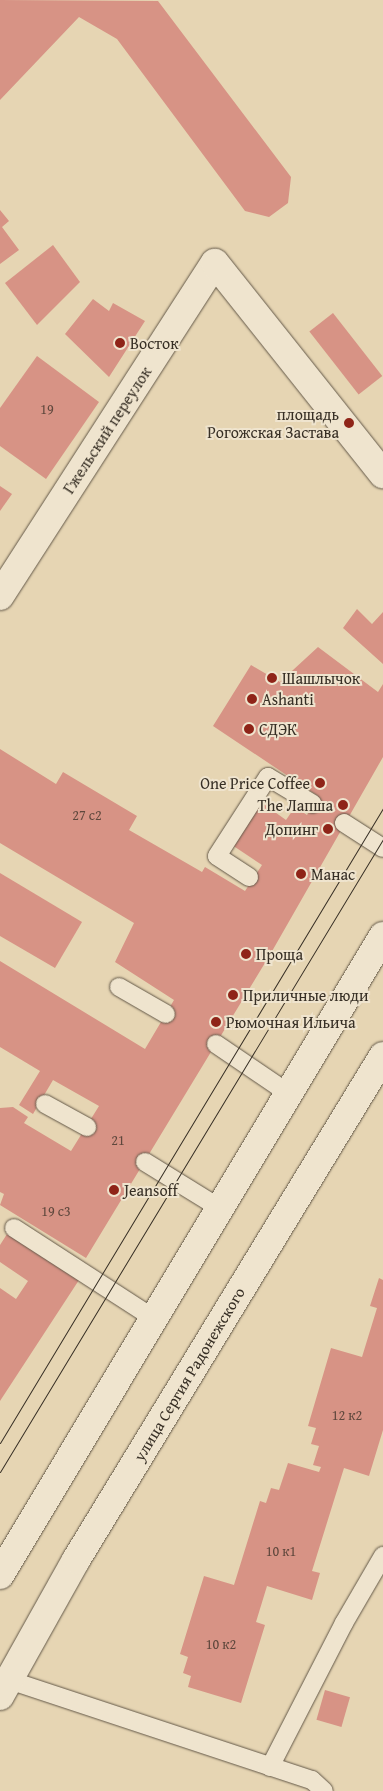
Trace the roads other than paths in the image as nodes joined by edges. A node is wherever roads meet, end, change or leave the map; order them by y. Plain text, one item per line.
1 (383, 474) edge
2 (0, 596) edge
3 (313, 804) dead end
4 (344, 823) dead end
5 (383, 848) edge
6 (249, 877) dead end
7 (383, 936) edge
8 (119, 987) dead end
9 (166, 1014) dead end
10 (216, 1044) dead end
11 (383, 1056) edge
12 (288, 1093) junction
13 (45, 1104) dead end
14 (87, 1127) dead end
15 (145, 1162) dead end
16 (218, 1208) junction
17 (14, 1228) dead end
18 (153, 1318) junction
19 (383, 1556) edge
20 (0, 1575) edge
21 (4, 1688) edge
22 (270, 1767) junction
23 (324, 1791) edge

1 - 2 main road, Гжельский переулок
3 - 6 lane
4 - 5 lane
7 - 12 main road
8 - 9 lane
10 - 12 lane
11 - 21 main road, улица Сергия Радонежского
12 - 16 main road
13 - 14 lane
15 - 16 lane
16 - 18 main road
17 - 18 lane
18 - 20 main road
19 - 22 lane
21 - 22 lane
22 - 23 lane

